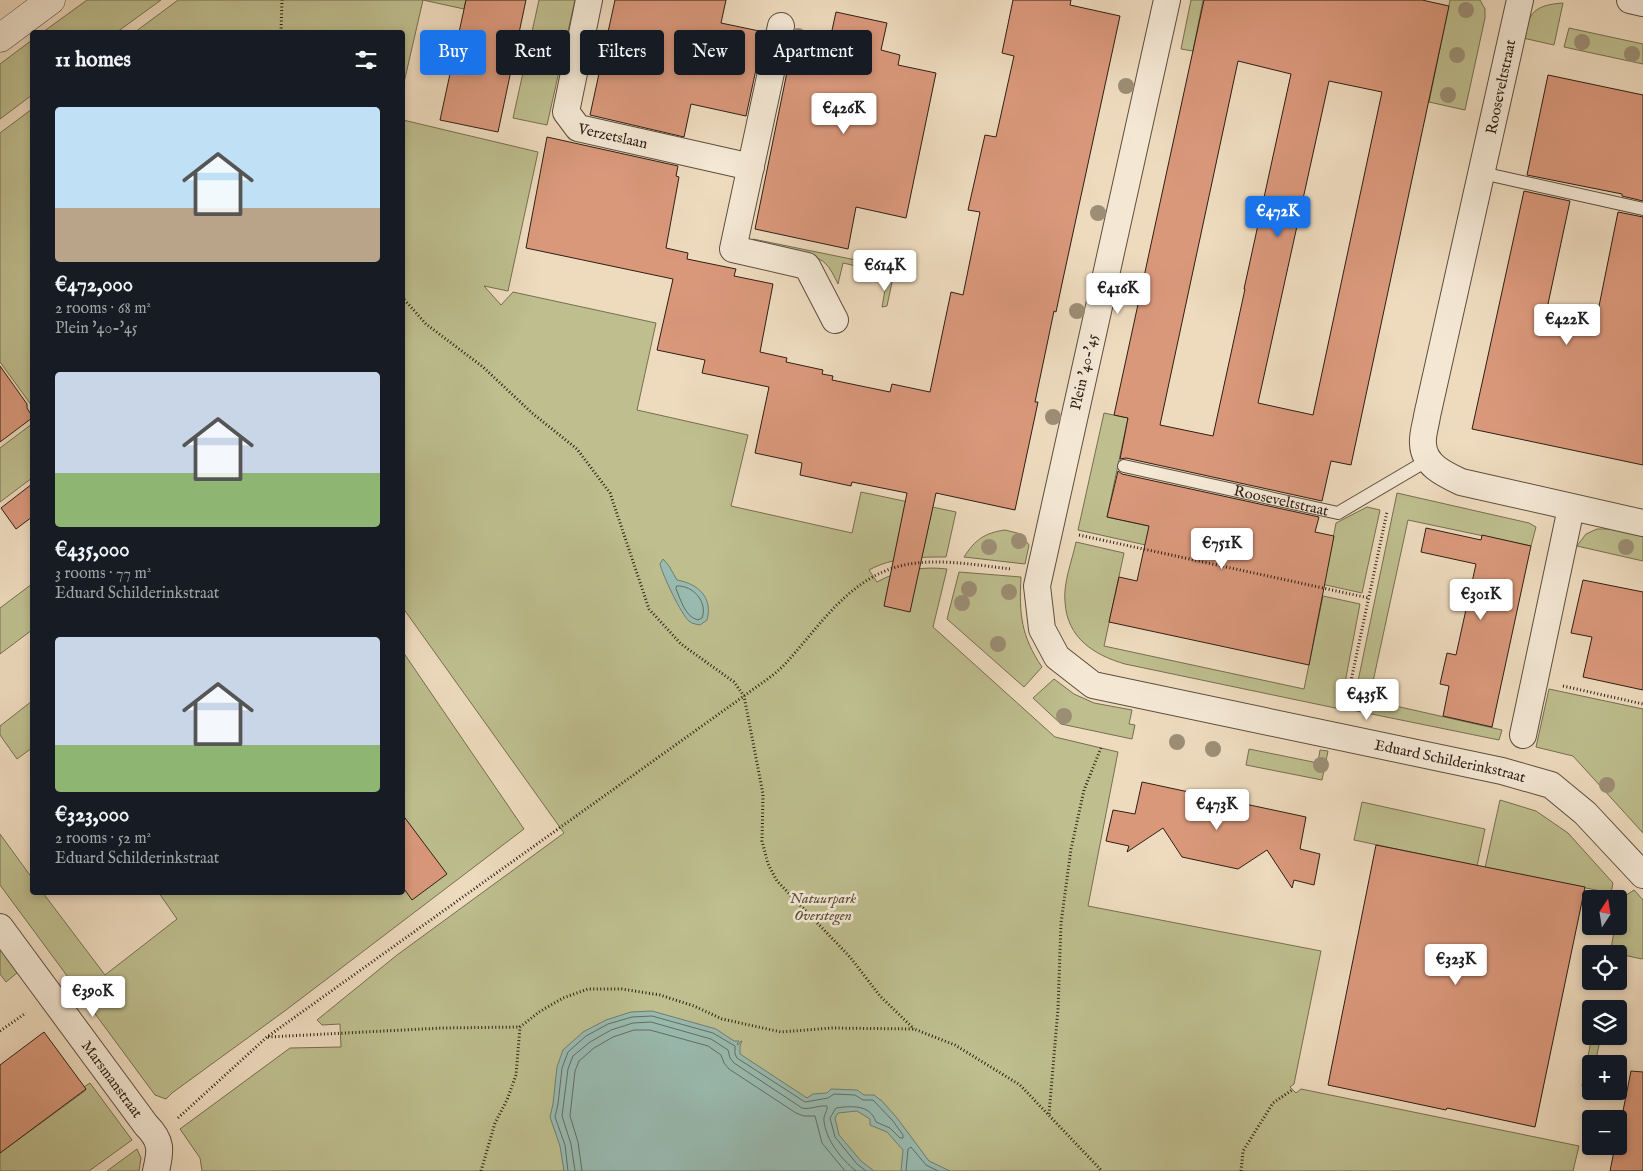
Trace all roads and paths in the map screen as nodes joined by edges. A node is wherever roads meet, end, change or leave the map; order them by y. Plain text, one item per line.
1 (51, 0) edge
2 (282, 0) edge
3 (589, 0) edge
4 (1167, 0) edge
5 (1520, 0) edge
6 (1630, 0) edge
7 (1643, 3) edge
8 (781, 26) dead end
9 (281, 30) edge
10 (0, 38) edge
11 (751, 167) junction
12 (1482, 173) junction
13 (1643, 209) edge
14 (405, 300) edge
15 (835, 320) dead end
16 (1428, 460) junction
17 (1124, 466) dead end
18 (1394, 480) junction
19 (1571, 508) junction
20 (1643, 523) edge
21 (1049, 529) junction
22 (1040, 572) junction
23 (1369, 598) junction
24 (1042, 628) joint
25 (1535, 680) junction
26 (744, 696) junction
27 (1643, 704) edge
28 (1523, 735) dead end
29 (1340, 736) junction
30 (1101, 748) dead end
31 (1643, 875) edge
32 (0, 927) edge
33 (520, 1027) junction
34 (914, 1029) junction
35 (267, 1037) junction
36 (1292, 1090) dead end
37 (1049, 1115) junction
38 (155, 1134) junction
39 (156, 1171) edge
40 (481, 1171) edge
41 (1102, 1171) edge
42 (1241, 1171) edge

1 - 10 street
2 - 9 path
3 - 11 street, Verzetslaan
4 - 21 street, Plein '40-'45
5 - 12 street, Rooseveltstraat
6 - 7 street
8 - 11 street
11 - 15 street
12 - 13 lane
12 - 16 street, Rooseveltstraat
14 - 26 path
16 - 18 lane, Rooseveltstraat
16 - 19 street
17 - 18 lane, Rooseveltstraat
18 - 23 path
19 - 20 street
19 - 25 street
21 - 22 street, Plein '40-'45
21 - 23 path
22 - 24 street, Plein '40-'45
22 - 26 path
23 - 29 path
24 - 29 street, Eduard Schilderinkstraat
25 - 27 path
25 - 28 street
26 - 34 path
26 - 35 path
29 - 31 street, Eduard Schilderinkstraat
30 - 37 path
32 - 38 street, Marsmanstraat
33 - 34 path
33 - 35 path
33 - 40 path
34 - 37 path
35 - 38 path
36 - 42 path
37 - 41 path
38 - 39 street

